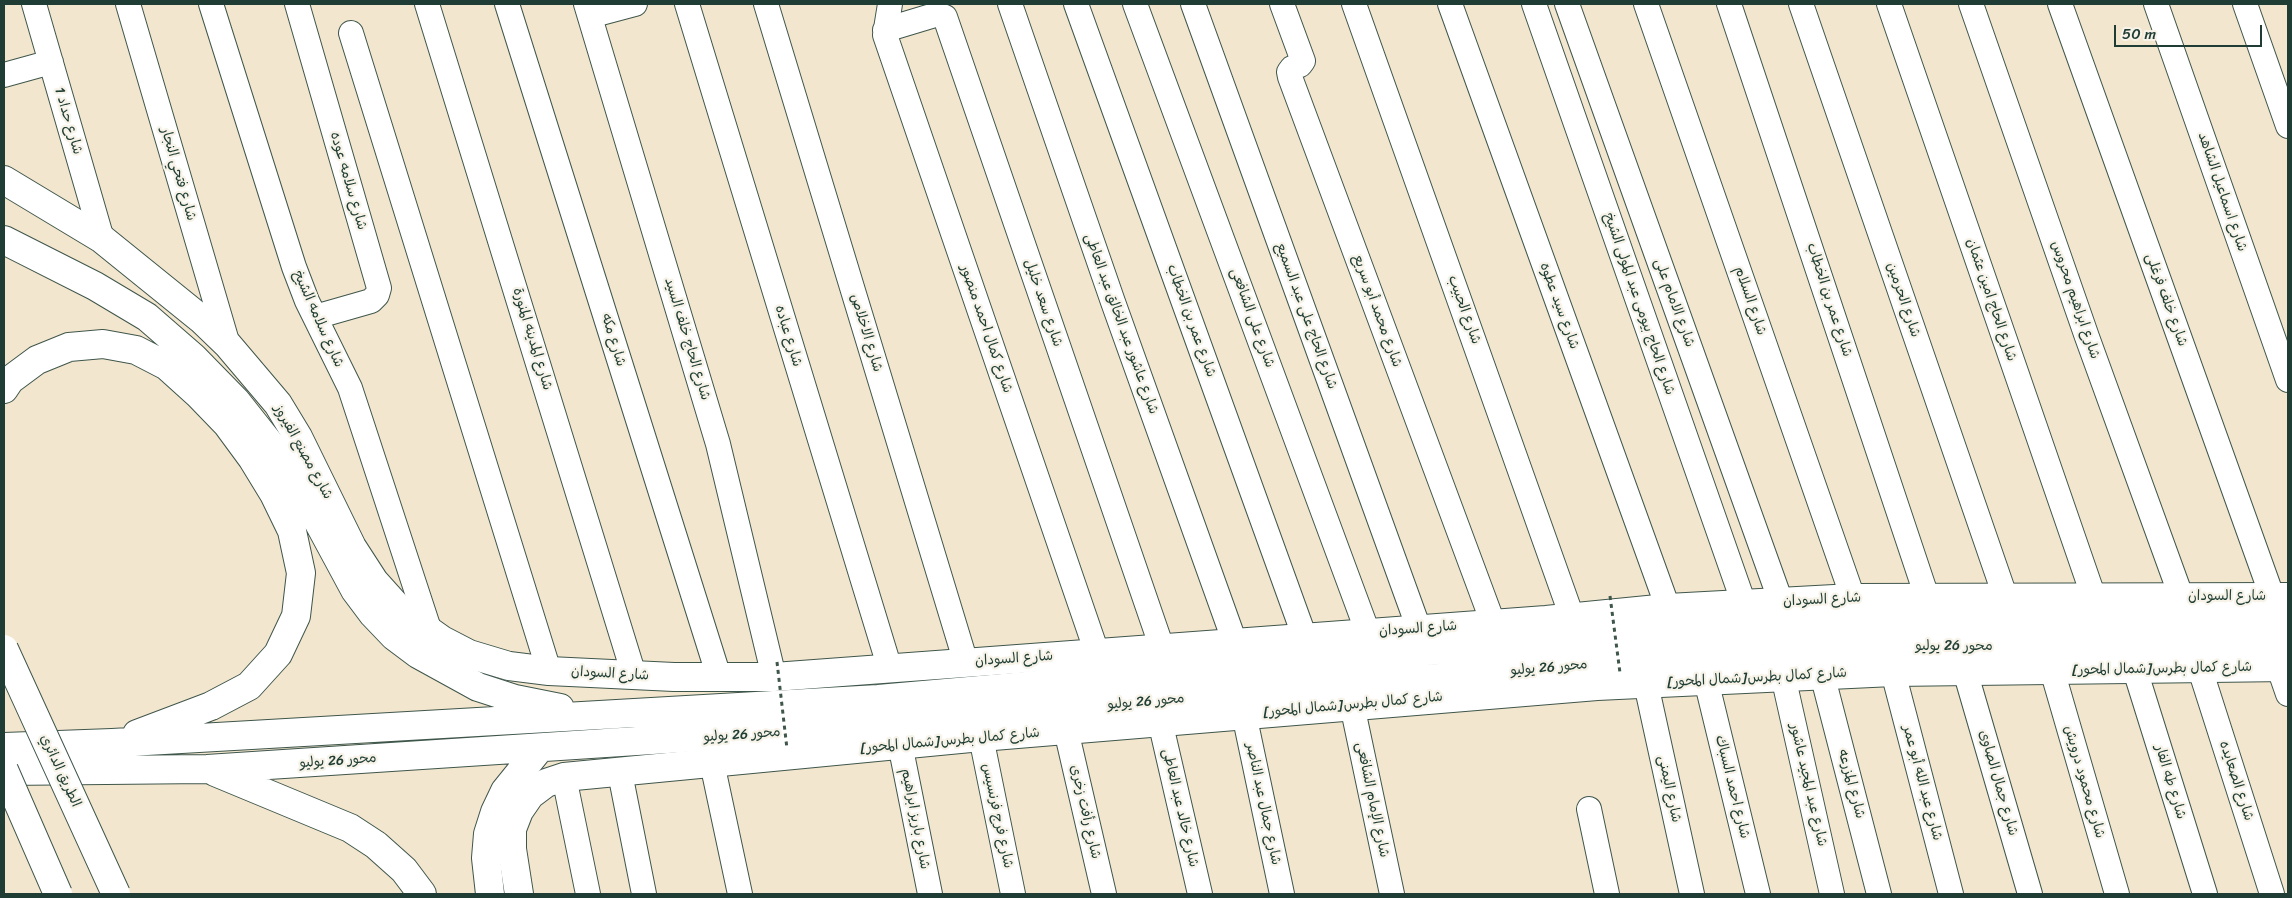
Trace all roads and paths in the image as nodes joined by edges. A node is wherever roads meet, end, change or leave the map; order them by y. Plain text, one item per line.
1 (34, 4) edge
2 (128, 4) edge
3 (211, 4) edge
4 (296, 4) edge
5 (427, 4) edge
6 (507, 4) edge
7 (635, 4) edge
8 (687, 4) edge
9 (766, 4) edge
10 (890, 4) edge
11 (1010, 4) edge
12 (1076, 4) edge
13 (1135, 4) edge
14 (1193, 4) edge
15 (1282, 4) edge
16 (1354, 4) edge
17 (1450, 4) edge
18 (1534, 4) edge
19 (1567, 4) edge
20 (1646, 4) edge
21 (1728, 4) edge
22 (1801, 4) edge
23 (1889, 4) edge
24 (1971, 4) edge
25 (2060, 4) edge
26 (2156, 4) edge
27 (2245, 4) edge
28 (588, 10) edge
29 (885, 30) junction
30 (351, 33) dead end
31 (51, 62) junction
32 (4, 75) edge
33 (2288, 126) edge
34 (4, 180) edge
35 (102, 239) junction
36 (4, 240) edge
37 (315, 317) junction
38 (228, 345) junction
39 (2288, 380) edge
40 (4, 389) edge
41 (1610, 596) dead end
42 (2005, 596) junction
43 (2093, 596) junction
44 (2181, 596) junction
45 (2280, 596) edge
46 (1927, 597) junction
47 (1853, 598) junction
48 (1781, 602) junction
49 (1744, 604) junction
50 (1668, 608) junction
51 (1572, 617) junction
52 (2288, 621) edge
53 (1493, 623) junction
54 (1419, 629) junction
55 (430, 632) junction
56 (1368, 633) junction
57 (1305, 638) junction
58 (1235, 643) junction
59 (1162, 648) junction
60 (4, 649) edge
61 (1098, 653) junction
62 (2285, 660) edge
63 (966, 663) junction
64 (2200, 668) junction
65 (776, 669) junction
66 (890, 669) junction
67 (2052, 670) junction
68 (2135, 670) junction
69 (549, 671) junction
70 (1965, 671) junction
71 (1893, 672) junction
72 (1620, 673) dead end
73 (1822, 674) junction
74 (634, 675) junction
75 (1783, 676) junction
76 (719, 677) junction
77 (1706, 680) junction
78 (1646, 684) junction
79 (2288, 694) edge
80 (1352, 705) junction
81 (1244, 714) junction
82 (582, 716) junction
83 (1160, 721) junction
84 (1066, 730) junction
85 (981, 737) junction
86 (112, 743) junction
87 (900, 744) junction
88 (4, 747) edge
89 (539, 748) junction
90 (787, 750) dead end
91 (712, 763) junction
92 (207, 769) junction
93 (4, 770) edge
94 (620, 772) junction
95 (564, 777) junction
96 (1589, 809) dead end
97 (58, 894) edge
98 (116, 894) edge
99 (422, 894) edge
100 (490, 894) edge
101 (519, 894) edge
102 (588, 894) edge
103 (644, 894) edge
104 (740, 894) edge
105 (929, 894) edge
106 (1013, 894) edge
107 (1104, 894) edge
108 (1200, 894) edge
109 (1282, 894) edge
110 (1392, 894) edge
111 (1607, 894) edge
112 (1692, 894) edge
113 (1758, 894) edge
114 (1832, 894) edge
115 (1879, 894) edge
116 (1952, 894) edge
117 (2030, 894) edge
118 (2117, 894) edge
119 (2205, 894) edge
120 (2272, 894) edge

1 - 31 street, شارع حداد 1
2 - 38 street, شارع فتحي النجار
3 - 37 street, شارع سلامه الشيخ
4 - 37 street, شارع سلامه عوده
5 - 74 street, شارع المدينه المنورة
6 - 76 street, شارع مكه
7 - 28 street
8 - 66 street, شارع عباده
9 - 63 street, شارع الاخلاص
10 - 29 street
11 - 58 street, شارع عاشور عبد الخالق عبد العاطى
12 - 57 street, شارع عمر بن الخطاب
13 - 56 street, شارع على الشافعى
14 - 54 street, شارع الحاج على عبد السميع
15 - 53 street, شارع محمد أبو سريع
16 - 51 street, شارع الحبيب
17 - 50 street, شارع سيد عطوه
18 - 49 street, شارع الحاج بيومى عبد المولى الشيخ
19 - 48 street, شارع الامام على
20 - 47 street, شارع السلام
21 - 46 street, شارع عمر بن الخطاب
22 - 42 street, شارع الحرمين
23 - 43 street, شارع الحاج امين عثمان
24 - 44 street, شارع ابراهيم محروس
25 - 45 street, شارع خلف فرغلى
26 - 39 street, شارع اسماعيل الشاهد
27 - 33 street
28 - 65 street, شارع الحاج خلف السيد
29 - 59 street, شارع سعد خليل
29 - 61 street, شارع كمال احمد منصور
30 - 69 street
31 - 32 street
31 - 35 street, شارع حداد 1
34 - 35 main road, شارع مصنع الفيروز
35 - 38 main road, شارع مصنع الفيروز
36 - 82 main road
37 - 55 street, شارع سلامه الشيخ
38 - 55 main road, شارع مصنع الفيروز
40 - 86 main road
41 - 72 path, bridge
42 - 43 main road, شارع السودان
42 - 46 main road, شارع السودان
43 - 44 main road, شارع السودان
44 - 45 main road, شارع السودان
46 - 47 main road, شارع السودان
47 - 48 main road, شارع السودان
48 - 49 main road, شارع السودان
49 - 50 main road, شارع السودان
50 - 51 main road, شارع السودان
51 - 53 main road, شارع السودان
52 - 82 main road, محور 26 يوليو
53 - 54 main road, شارع السودان
54 - 56 main road, شارع السودان
55 - 69 main road, شارع مصنع الفيروز
56 - 57 main road, شارع السودان
57 - 58 main road, شارع السودان
58 - 59 main road, شارع السودان
59 - 61 main road, شارع السودان
60 - 98 main road, الطريق الدائري, bridge
61 - 63 main road, شارع السودان
62 - 64 main road, شارع كمال بطرس[شمال المحور]
62 - 79 street
62 - 89 main road, محور 26 يوليو
63 - 66 main road, شارع السودان
64 - 68 main road, شارع كمال بطرس[شمال المحور]
64 - 120 street, شارع الصعايده
65 - 66 main road, شارع السودان
65 - 76 main road, شارع السودان
65 - 90 path, bridge
67 - 68 main road, شارع كمال بطرس[شمال المحور]
67 - 70 main road, شارع كمال بطرس[شمال المحور]
67 - 118 street, شارع محمود درويش
68 - 119 street, شارع طه الفار
69 - 74 main road, شارع السودان
70 - 71 main road, شارع كمال بطرس[شمال المحور]
70 - 117 street, شارع جمال الصاوى
71 - 73 main road, شارع كمال بطرس[شمال المحور]
71 - 116 street, شارع عبد الله أبو عمر
73 - 75 main road, شارع كمال بطرس[شمال المحور]
73 - 115 street, شارع المزرعه
74 - 76 main road, شارع السودان
75 - 77 main road, شارع كمال بطرس[شمال المحور]
75 - 114 street, شارع عبد المجيد عاشور
77 - 78 main road, شارع كمال بطرس[شمال المحور]
77 - 113 street, شارع احمد السباك
78 - 80 main road, شارع كمال بطرس[شمال المحور]
78 - 112 street, شارع اليمنى
80 - 81 main road, شارع كمال بطرس[شمال المحور]
80 - 110 street, شارع الإمام الشافعى
81 - 83 main road, شارع كمال بطرس[شمال المحور]
81 - 109 street, شارع جمال عبد الناصر
82 - 86 main road, محور 26 يوليو
83 - 84 main road, شارع كمال بطرس[شمال المحور]
83 - 108 street, شارع خالد عبد العاطى
84 - 85 main road, شارع كمال بطرس[شمال المحور]
84 - 107 street, شارع رأفت زخرى
85 - 87 main road, شارع كمال بطرس[شمال المحور]
85 - 106 street, شارع فرج فرنسيس
86 - 88 main road, محور 26 يوليو
87 - 91 main road, شارع كمال بطرس[شمال المحور]
87 - 105 street, شارع باريز ابراهيم
89 - 92 main road, محور 26 يوليو
89 - 100 main road
91 - 94 main road, شارع كمال بطرس[شمال المحور]
91 - 104 street
92 - 93 main road, محور 26 يوليو
92 - 99 main road
93 - 97 main road, bridge
94 - 95 main road, شارع كمال بطرس[شمال المحور]
94 - 103 street
95 - 101 main road, شارع كمال بطرس[شمال المحور]
95 - 102 street
96 - 111 street

